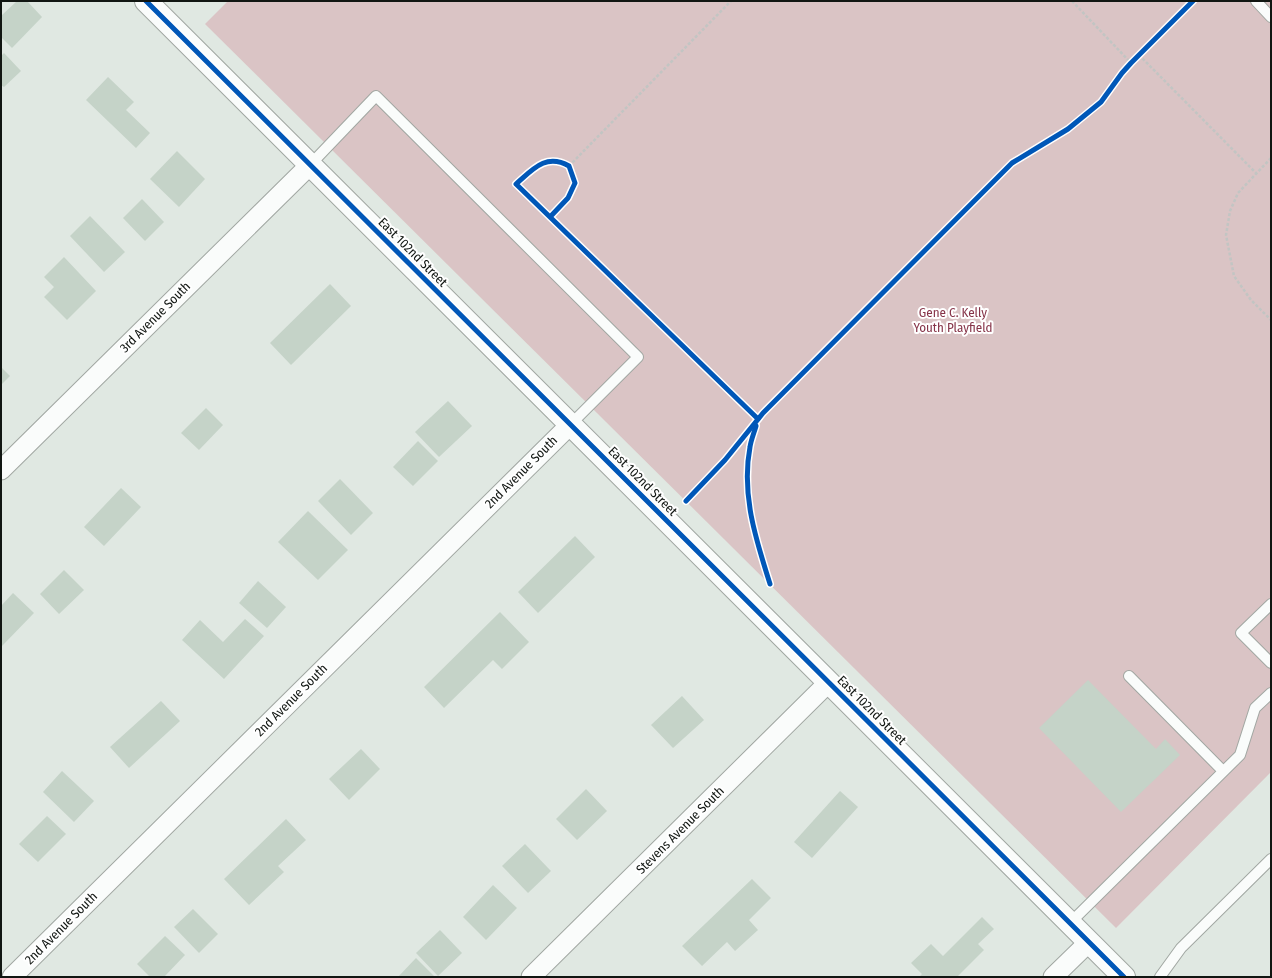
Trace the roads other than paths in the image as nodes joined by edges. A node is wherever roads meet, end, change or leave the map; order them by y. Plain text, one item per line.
1 (146, 1) edge
2 (1256, 1) edge
3 (1271, 17) edge
4 (310, 165) junction
5 (571, 424) junction
6 (1, 470) edge
7 (1271, 604) edge
8 (1271, 663) edge
9 (1129, 676) dead end
10 (829, 682) junction
11 (1271, 693) edge
12 (1223, 771) junction
13 (1271, 859) edge
14 (1264, 866) junction
15 (1271, 874) edge
16 (1070, 923) junction
17 (1089, 942) junction
18 (12, 977) edge
19 (531, 977) edge
20 (1053, 977) edge
21 (1124, 977) edge
22 (1160, 977) edge

1 - 4 street, East 102nd Street
2 - 3 lane
4 - 5 street, East 102nd Street
4 - 5 lane
4 - 6 street, 3rd Avenue South
5 - 10 street, East 102nd Street
5 - 18 street, 2nd Avenue South
7 - 8 lane
9 - 12 lane
10 - 16 street, East 102nd Street
10 - 19 street, Stevens Avenue South
11 - 12 lane
12 - 16 lane
13 - 14 lane
14 - 15 lane
14 - 22 lane
16 - 17 street, East 102nd Street
17 - 20 street
17 - 21 street, East 102nd Street

